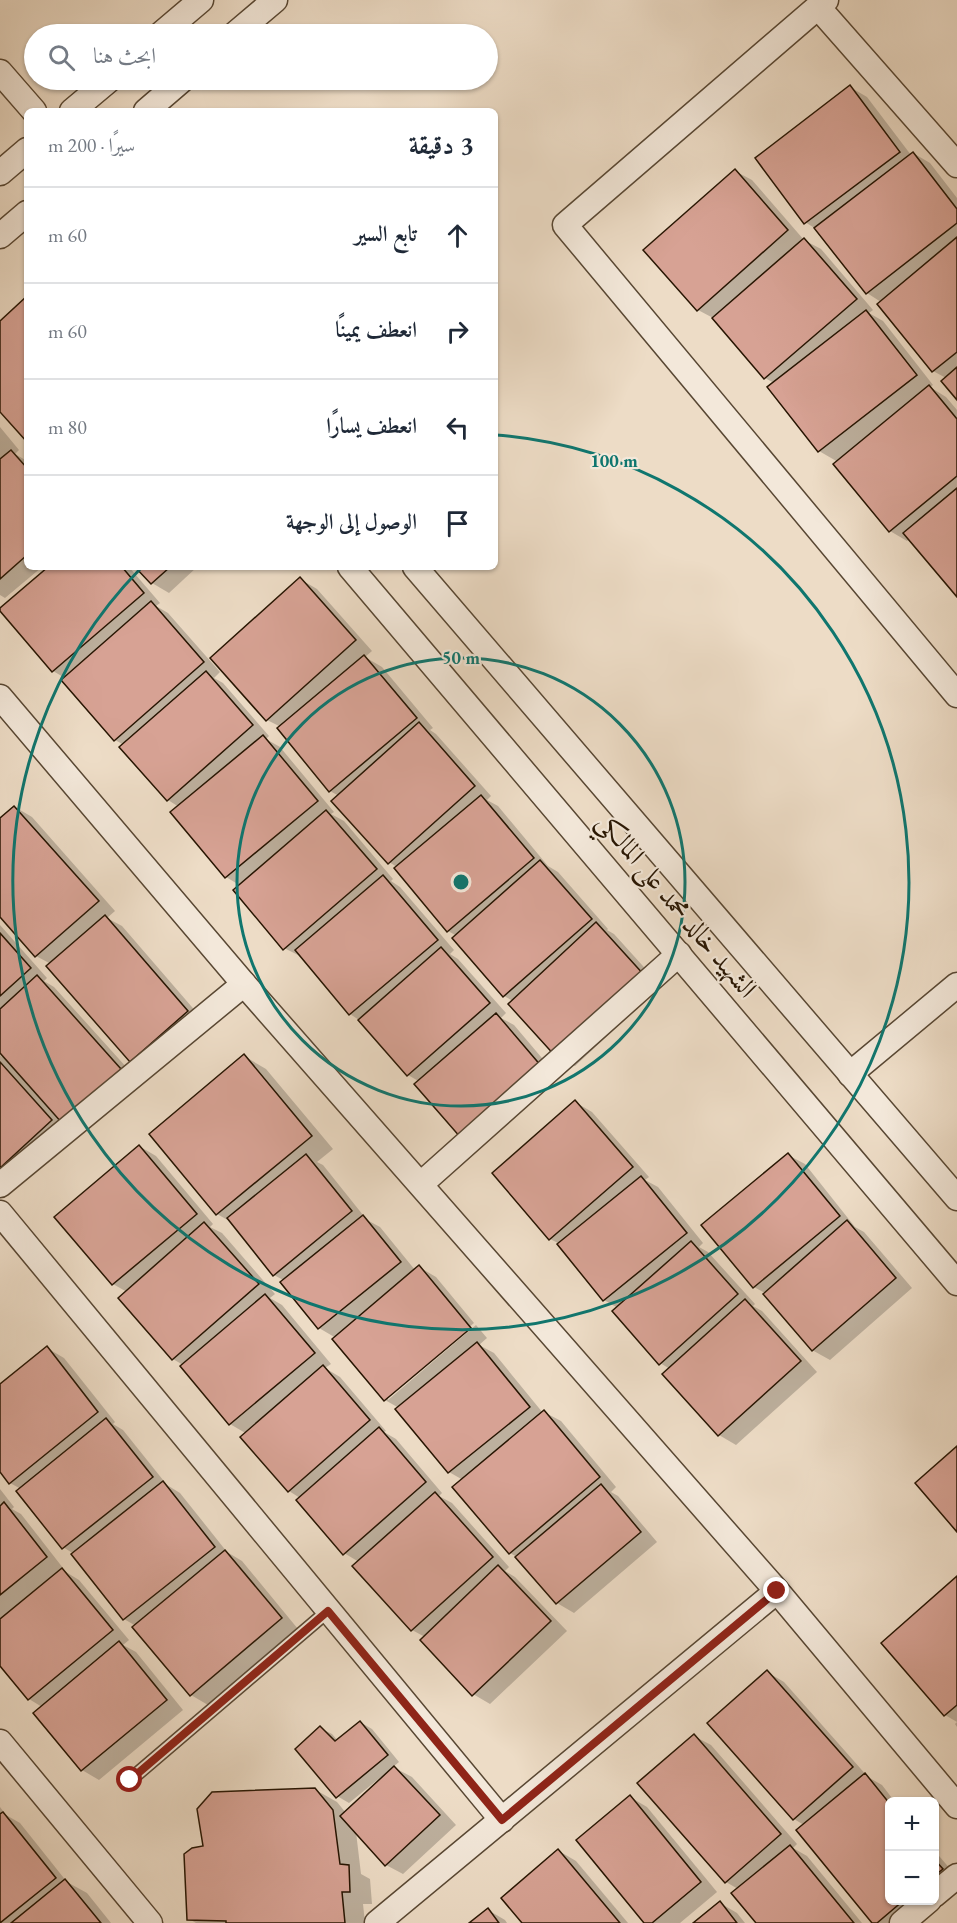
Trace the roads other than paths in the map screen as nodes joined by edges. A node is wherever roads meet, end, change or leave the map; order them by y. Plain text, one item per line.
1 (201, 0) edge
2 (275, 0) edge
3 (822, 3) edge
4 (173, 24) edge
5 (247, 24) edge
6 (0, 72) edge
7 (97, 90) edge
8 (170, 90) edge
9 (31, 108) edge
10 (76, 108) edge
11 (149, 108) edge
12 (24, 153) edge
13 (957, 165) edge
14 (0, 173) edge
15 (24, 216) edge
16 (0, 236) edge
17 (353, 570) edge
18 (419, 570) edge
19 (957, 696) edge
20 (0, 698) edge
21 (679, 954) junction
22 (244, 984) junction
23 (957, 985) edge
24 (850, 1074) junction
25 (421, 1184) junction
26 (0, 1185) edge
27 (957, 1198) edge
28 (0, 1213) edge
29 (957, 1283) edge
30 (777, 1591) junction
31 (328, 1611) junction
32 (0, 1742) edge
33 (130, 1780) dead end
34 (957, 1806) edge
35 (502, 1820) junction
36 (957, 1876) edge
37 (939, 1891) edge
38 (922, 1905) edge
39 (150, 1923) edge
40 (378, 1923) edge
41 (902, 1923) edge

1 - 4 street
2 - 5 street
3 - 13 street
3 - 19 street
6 - 9 street
7 - 10 street
8 - 11 street
12 - 14 street
15 - 16 street
17 - 21 street, الشهيد خالد محمد على المالكي
18 - 24 street, الشهيد خالد محمد على المالكي
20 - 22 street
21 - 25 street
21 - 29 street, الشهيد خالد محمد على المالكي
22 - 25 street
22 - 26 street
23 - 24 street
24 - 27 street, الشهيد خالد محمد على المالكي
25 - 30 street
28 - 31 street
30 - 34 street
30 - 35 street
31 - 33 lane
31 - 35 street
32 - 39 street
35 - 40 street
36 - 37 street
38 - 41 street

